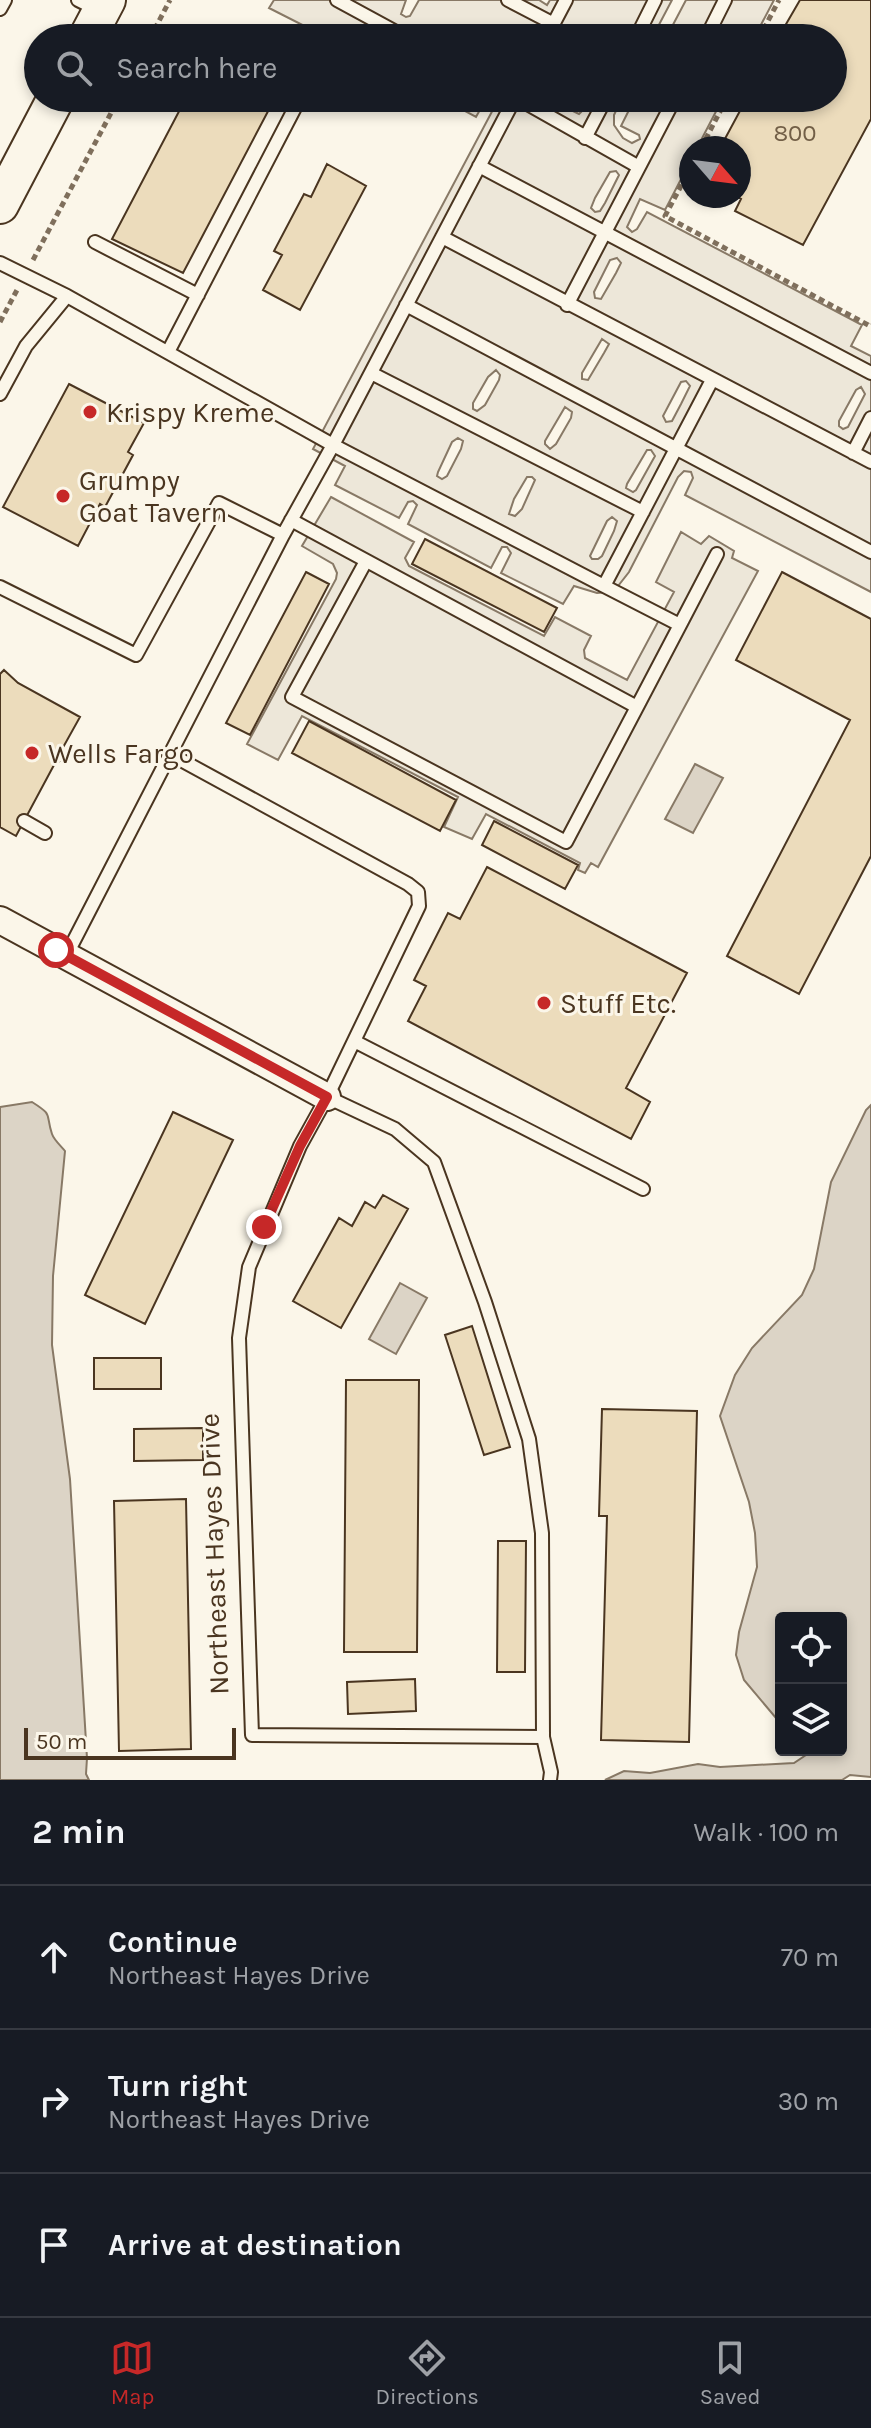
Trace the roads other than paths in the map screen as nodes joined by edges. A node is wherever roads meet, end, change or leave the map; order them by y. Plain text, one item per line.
1 (5, 0) edge
2 (337, 0) edge
3 (508, 0) edge
4 (566, 0) edge
5 (655, 0) edge
6 (725, 0) edge
7 (0, 9) edge
8 (381, 24) edge
9 (554, 24) joint
10 (643, 24) edge
11 (713, 24) edge
12 (49, 112) edge
13 (293, 112) edge
14 (508, 112) edge
15 (540, 112) edge
16 (599, 112) edge
17 (668, 112) edge
18 (585, 138) junction
19 (479, 166) junction
20 (639, 167) junction
21 (0, 205) edge
22 (605, 233) junction
23 (442, 237) junction
24 (95, 242) dead end
25 (0, 263) edge
26 (198, 295) junction
27 (67, 296) junction
28 (406, 305) junction
29 (567, 305) junction
30 (168, 352) junction
31 (371, 373) junction
32 (871, 373) edge
33 (712, 380) junction
34 (0, 394) edge
35 (871, 418) edge
36 (333, 445) junction
37 (676, 448) junction
38 (853, 453) junction
39 (871, 462) edge
40 (643, 512) junction
41 (291, 520) junction
42 (283, 535) junction
43 (871, 552) edge
44 (717, 554) dead end
45 (366, 561) junction
46 (604, 586) junction
47 (0, 587) edge
48 (680, 625) junction
49 (637, 707) junction
50 (170, 754) junction
51 (24, 821) dead end
52 (45, 833) dead end
53 (0, 920) edge
54 (66, 956) junction
55 (354, 1041) junction
56 (327, 1097) junction
57 (643, 1189) dead end
58 (543, 1737) junction
59 (550, 1780) edge

1 - 7 lane
2 - 8 lane
3 - 9 lane
4 - 9 lane
5 - 10 lane
6 - 11 lane
12 - 21 main road
13 - 26 lane
14 - 19 lane
15 - 18 lane
16 - 18 lane
17 - 20 lane
18 - 20 lane
19 - 22 lane
19 - 23 lane
20 - 22 lane
22 - 29 lane
22 - 32 lane
23 - 28 lane
23 - 29 lane
24 - 26 lane
25 - 27 lane
26 - 30 lane
27 - 30 lane
27 - 34 lane
28 - 31 lane
28 - 37 lane
29 - 33 lane
30 - 36 lane
31 - 36 lane
31 - 40 lane
33 - 37 lane
33 - 38 lane
35 - 38 lane
36 - 41 lane
36 - 46 lane
37 - 40 lane
37 - 43 lane
38 - 39 lane
40 - 46 lane
41 - 42 lane
41 - 45 lane
42 - 47 lane
42 - 50 lane
44 - 48 lane
45 - 49 lane
45 - 49 lane
46 - 48 lane
48 - 49 lane
50 - 54 lane
50 - 55 lane
51 - 52 lane
53 - 54 street
54 - 56 street
55 - 56 lane
55 - 57 lane
56 - 58 lane
56 - 58 lane, Northeast Hayes Drive
58 - 59 lane

